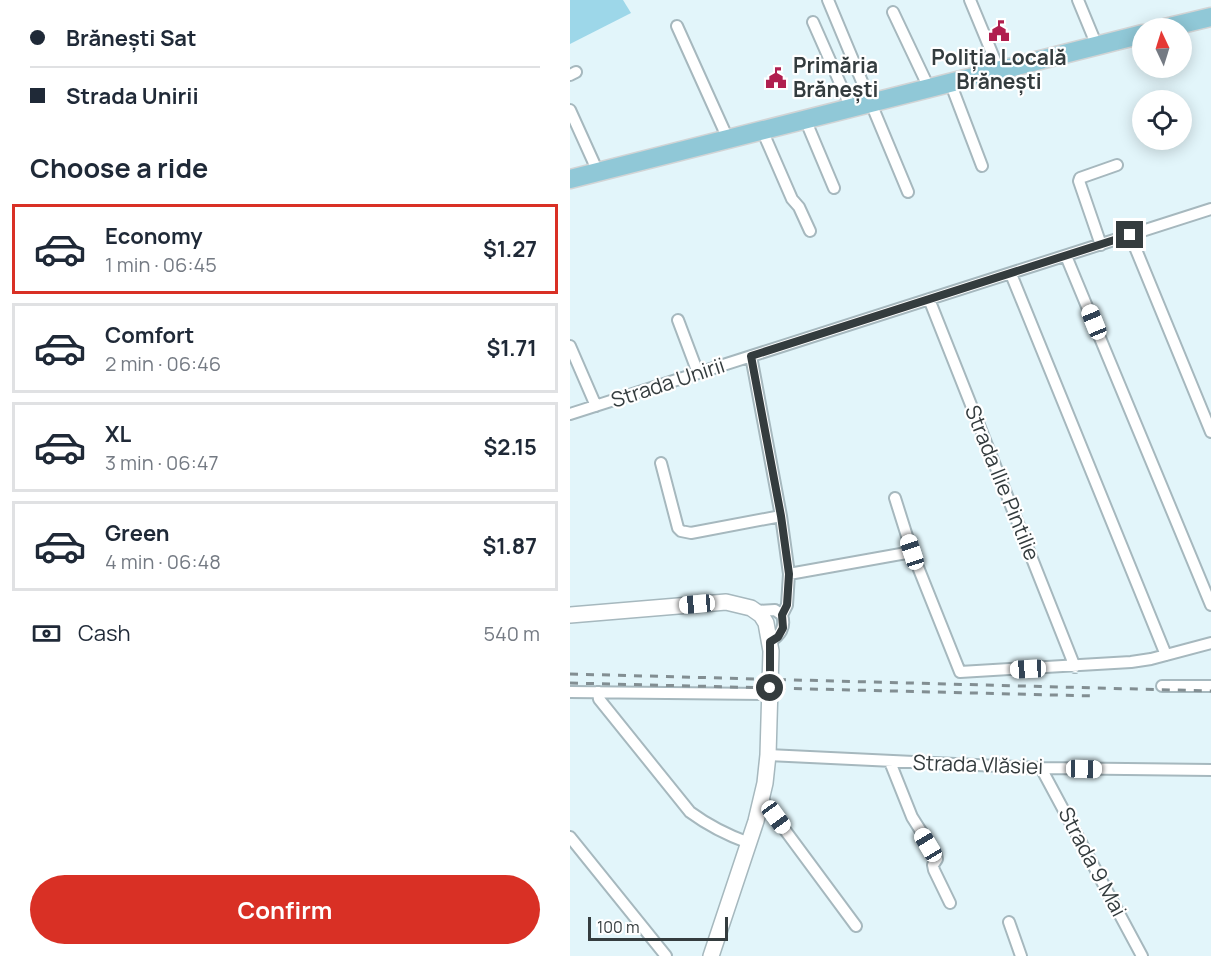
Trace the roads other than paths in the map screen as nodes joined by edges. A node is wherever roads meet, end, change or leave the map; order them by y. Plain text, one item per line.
1 (828, 0) edge
2 (970, 0) edge
3 (1078, 0) edge
4 (893, 12) dead end
5 (1211, 17) edge
6 (813, 22) dead end
7 (1192, 22) edge
8 (677, 26) dead end
9 (1132, 37) edge
10 (1097, 46) junction
11 (999, 70) junction
12 (950, 82) junction
13 (929, 88) junction
14 (872, 103) junction
15 (851, 108) junction
16 (570, 110) edge
17 (806, 120) junction
18 (762, 130) junction
19 (728, 139) junction
20 (1117, 165) dead end
21 (982, 166) dead end
22 (598, 172) junction
23 (570, 179) edge
24 (834, 188) dead end
25 (908, 192) dead end
26 (1211, 209) edge
27 (810, 231) dead end
28 (1130, 235) junction
29 (1101, 245) junction
30 (1066, 256) junction
31 (1011, 274) junction
32 (929, 299) junction
33 (678, 320) dead end
34 (570, 346) edge
35 (751, 356) junction
36 (698, 373) junction
37 (596, 406) junction
38 (570, 414) edge
39 (1211, 432) edge
40 (661, 463) dead end
41 (895, 498) dead end
42 (781, 516) junction
43 (912, 552) junction
44 (789, 574) junction
45 (1211, 605) edge
46 (757, 611) junction
47 (570, 615) edge
48 (782, 615) junction
49 (770, 642) junction
50 (1211, 643) edge
51 (1166, 655) junction
52 (1075, 667) junction
53 (1162, 686) dead end
54 (1211, 686) edge
55 (570, 692) edge
56 (598, 692) junction
57 (770, 694) junction
58 (768, 755) junction
59 (890, 762) junction
60 (1041, 768) junction
61 (1211, 770) edge
62 (762, 799) junction
63 (570, 837) edge
64 (750, 843) junction
65 (950, 903) dead end
66 (1009, 922) dead end
67 (856, 926) dead end
68 (660, 955) edge
69 (711, 956) edge
70 (1021, 956) edge
71 (1142, 956) edge

1 - 14 street
2 - 11 street
3 - 10 street
4 - 13 street
5 - 7 main road
6 - 15 street
8 - 19 street
9 - 10 main road
10 - 11 main road
11 - 12 main road
12 - 13 main road
12 - 21 street
13 - 14 main road
14 - 15 main road
14 - 25 street
15 - 17 main road
16 - 22 street
17 - 18 main road
17 - 24 street
18 - 19 main road
18 - 27 street
19 - 22 main road
20 - 29 street
22 - 23 main road
26 - 28 street, Strada Unirii
28 - 29 street, Strada Unirii
28 - 39 street
29 - 30 street, Strada Unirii
30 - 31 street, Strada Unirii
30 - 45 street
31 - 32 street, Strada Unirii
31 - 51 street
32 - 35 street, Strada Unirii
32 - 52 street, Strada Ilie Pintilie
33 - 36 street
34 - 37 street
35 - 36 street, Strada Unirii
35 - 42 street
36 - 37 street, Strada Unirii
37 - 38 street, Strada Unirii
40 - 42 street
41 - 43 street
42 - 44 street
43 - 44 street
43 - 52 street
44 - 48 street
46 - 47 main road
46 - 48 street
46 - 49 main road
48 - 49 street
49 - 57 main road
50 - 51 street
51 - 52 street
53 - 54 street
55 - 56 street
56 - 57 street
56 - 64 street
57 - 58 main road
58 - 59 street, Strada Vlăsiei
58 - 62 main road
59 - 60 street, Strada Vlăsiei
59 - 65 street, Strada Vlăsiei
60 - 61 street, Strada Vlăsiei
60 - 71 street, Strada 9 Mai
62 - 64 main road
62 - 67 street
63 - 68 street
64 - 69 main road
66 - 70 street

